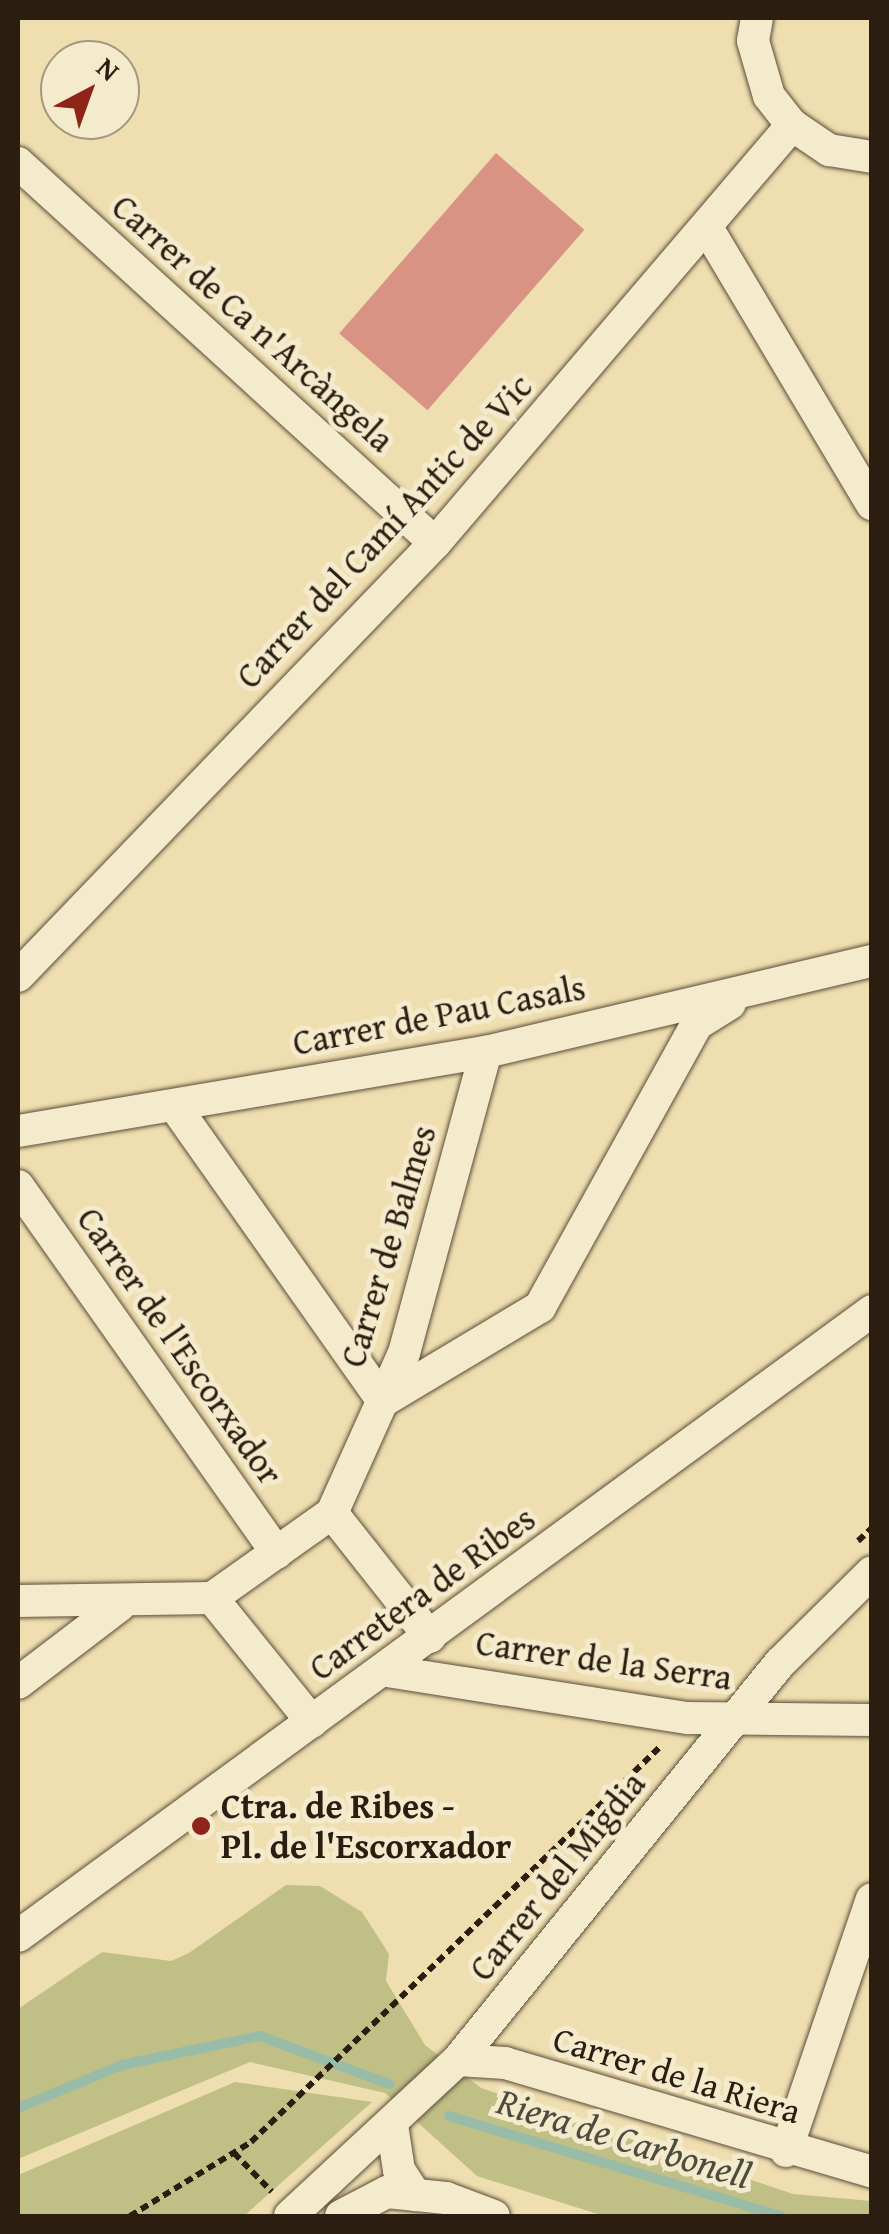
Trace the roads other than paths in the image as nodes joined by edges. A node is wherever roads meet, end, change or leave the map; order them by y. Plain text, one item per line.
1 (757, 18) edge
2 (792, 126) junction
3 (872, 156) edge
4 (18, 163) edge
5 (709, 231) junction
6 (872, 504) edge
7 (435, 543) junction
8 (872, 961) edge
9 (18, 976) edge
10 (748, 991) junction
11 (486, 1052) junction
12 (174, 1105) junction
13 (18, 1131) edge
14 (18, 1186) edge
15 (872, 1312) edge
16 (383, 1400) junction
17 (332, 1513) junction
18 (277, 1552) junction
19 (872, 1572) edge
20 (212, 1598) junction
21 (18, 1600) edge
22 (119, 1606) junction
23 (430, 1637) junction
24 (387, 1671) junction
25 (18, 1683) edge
26 (737, 1718) junction
27 (872, 1720) edge
28 (312, 1722) junction
29 (872, 1900) edge
30 (18, 1936) edge
31 (458, 2060) junction
32 (392, 2125) junction
33 (786, 2151) junction
34 (872, 2172) edge
35 (401, 2193) junction
36 (281, 2204) edge
37 (341, 2216) edge
38 (494, 2216) edge

1 - 2 street
2 - 3 street
2 - 5 street, Carrer del Camí Antic de Vic
4 - 7 street, Carrer de Ca n'Arcàngela
5 - 6 street
5 - 7 street, Carrer del Camí Antic de Vic
7 - 9 street, Carrer del Camí Antic de Vic
8 - 10 street, Carrer de Pau Casals
10 - 11 street, Carrer de Pau Casals
10 - 16 street
11 - 12 street, Carrer de Pau Casals
11 - 16 street, Carrer de Balmes
12 - 13 street, Carrer de Pau Casals
12 - 16 street
14 - 18 street, Carrer de l'Escorxador
15 - 23 street, Carretera de Ribes
16 - 17 street, Carrer de Balmes
17 - 18 street
17 - 23 street
18 - 20 street
19 - 26 street, Carrer del Migdia
20 - 22 street
20 - 28 street
21 - 22 street
22 - 25 street
23 - 24 street, Carretera de Ribes
24 - 26 street, Carrer de la Serra
24 - 28 street, Carretera de Ribes
26 - 27 street, Carrer de la Serra
26 - 31 street, Carrer del Migdia
28 - 30 street, Carretera de Ribes
29 - 33 street
31 - 32 street, Carrer del Migdia
31 - 33 street, Carrer de la Riera
32 - 35 street
32 - 36 street, Carrer del Migdia
33 - 34 street, Carrer de la Riera
35 - 37 street
35 - 38 street

